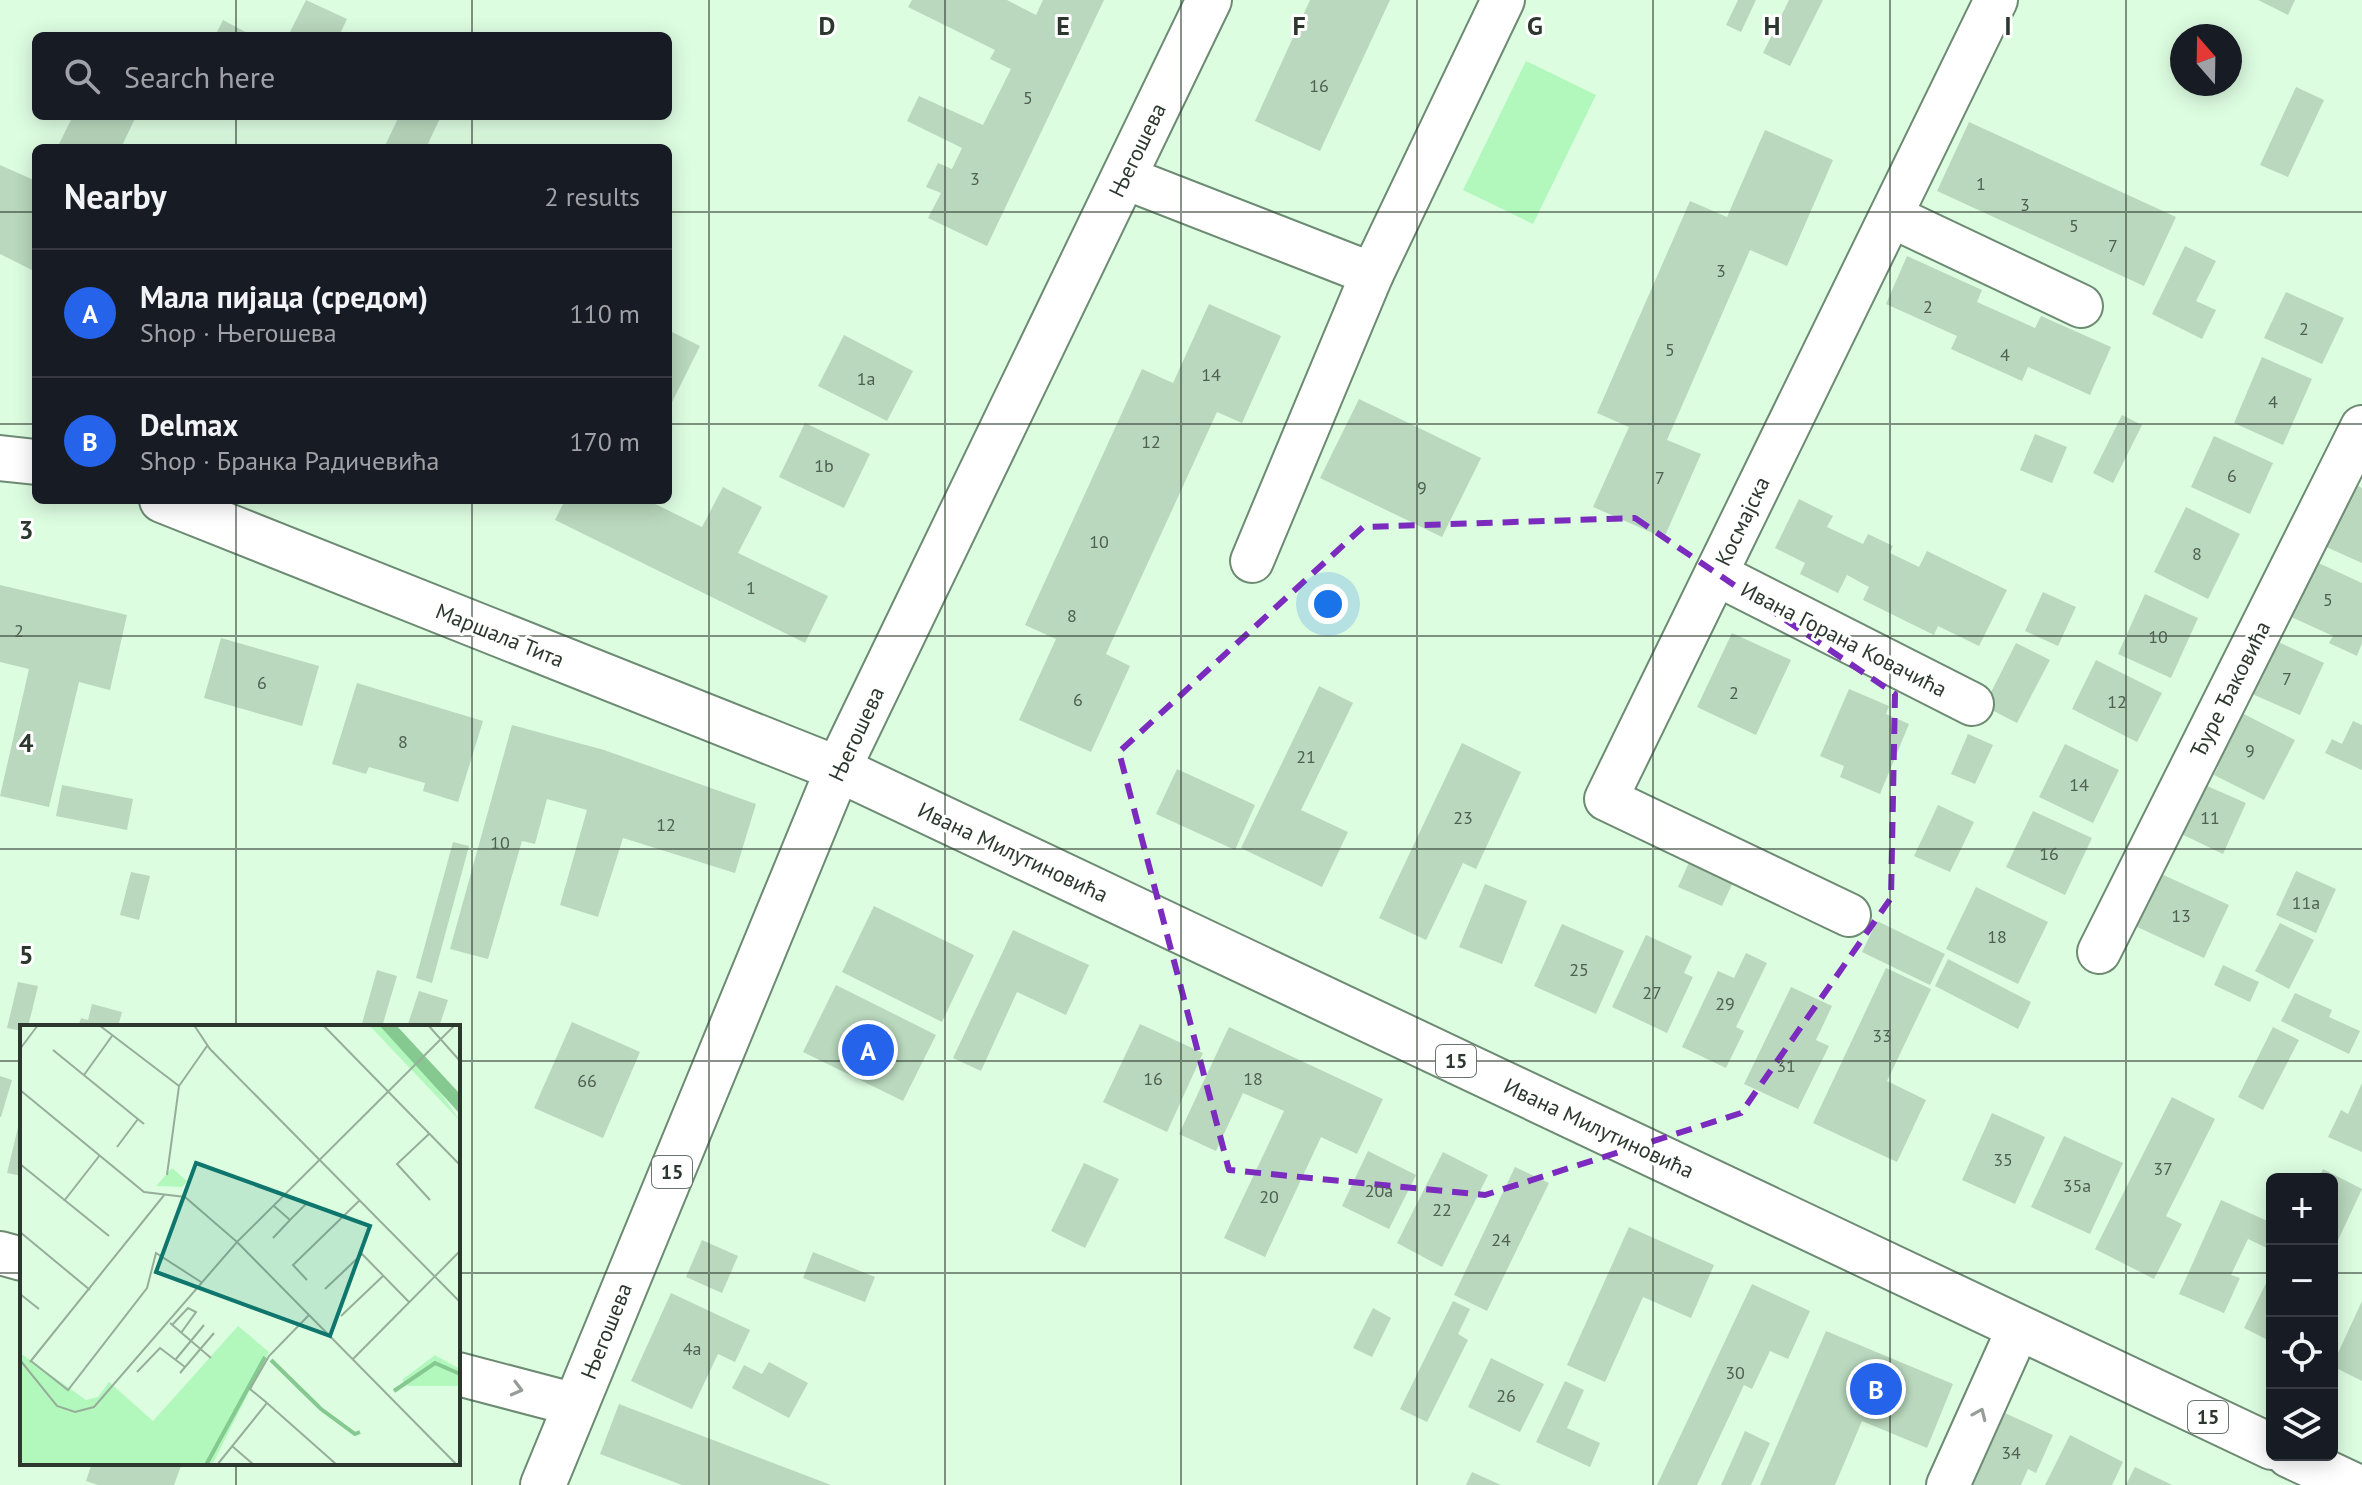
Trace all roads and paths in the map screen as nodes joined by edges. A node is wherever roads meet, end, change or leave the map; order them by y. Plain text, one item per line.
1 (1209, 0) edge
2 (1503, 0) edge
3 (1996, 0) edge
4 (1123, 177) junction
5 (1891, 216) junction
6 (1372, 274) junction
7 (2081, 306) dead end
8 (2362, 427) edge
9 (0, 458) edge
10 (32, 462) edge
11 (172, 504) edge
12 (1252, 561) dead end
13 (1716, 574) junction
14 (1972, 704) dead end
15 (838, 769) junction
16 (1849, 915) dead end
17 (2099, 952) dead end
18 (0, 1253) edge
19 (20, 1258) edge
20 (2019, 1327) junction
21 (460, 1375) edge
22 (576, 1405) junction
23 (2266, 1444) edge
24 (2302, 1461) edge
25 (543, 1485) edge
26 (1948, 1485) edge
27 (2353, 1485) edge

1 - 4 main road, Његошева
2 - 6 street
3 - 5 street, Космајска
4 - 6 street
4 - 15 main road, Његошева
5 - 7 street
5 - 13 street, Космајска
6 - 12 street
8 - 17 street, Ђуре Ђаковића
9 - 10 main road
11 - 15 main road, Маршала Тита
13 - 14 street, Ивана Горана Ковачића
13 - 16 street, Космајска
15 - 20 main road, Ивана Милутиновића / 15
15 - 22 main road, Његошева / 15
18 - 19 street
20 - 23 main road, Ивана Милутиновића / 15
26 -> 20 street
21 -> 22 street
22 - 25 main road, Његошева / 15
24 - 27 main road

